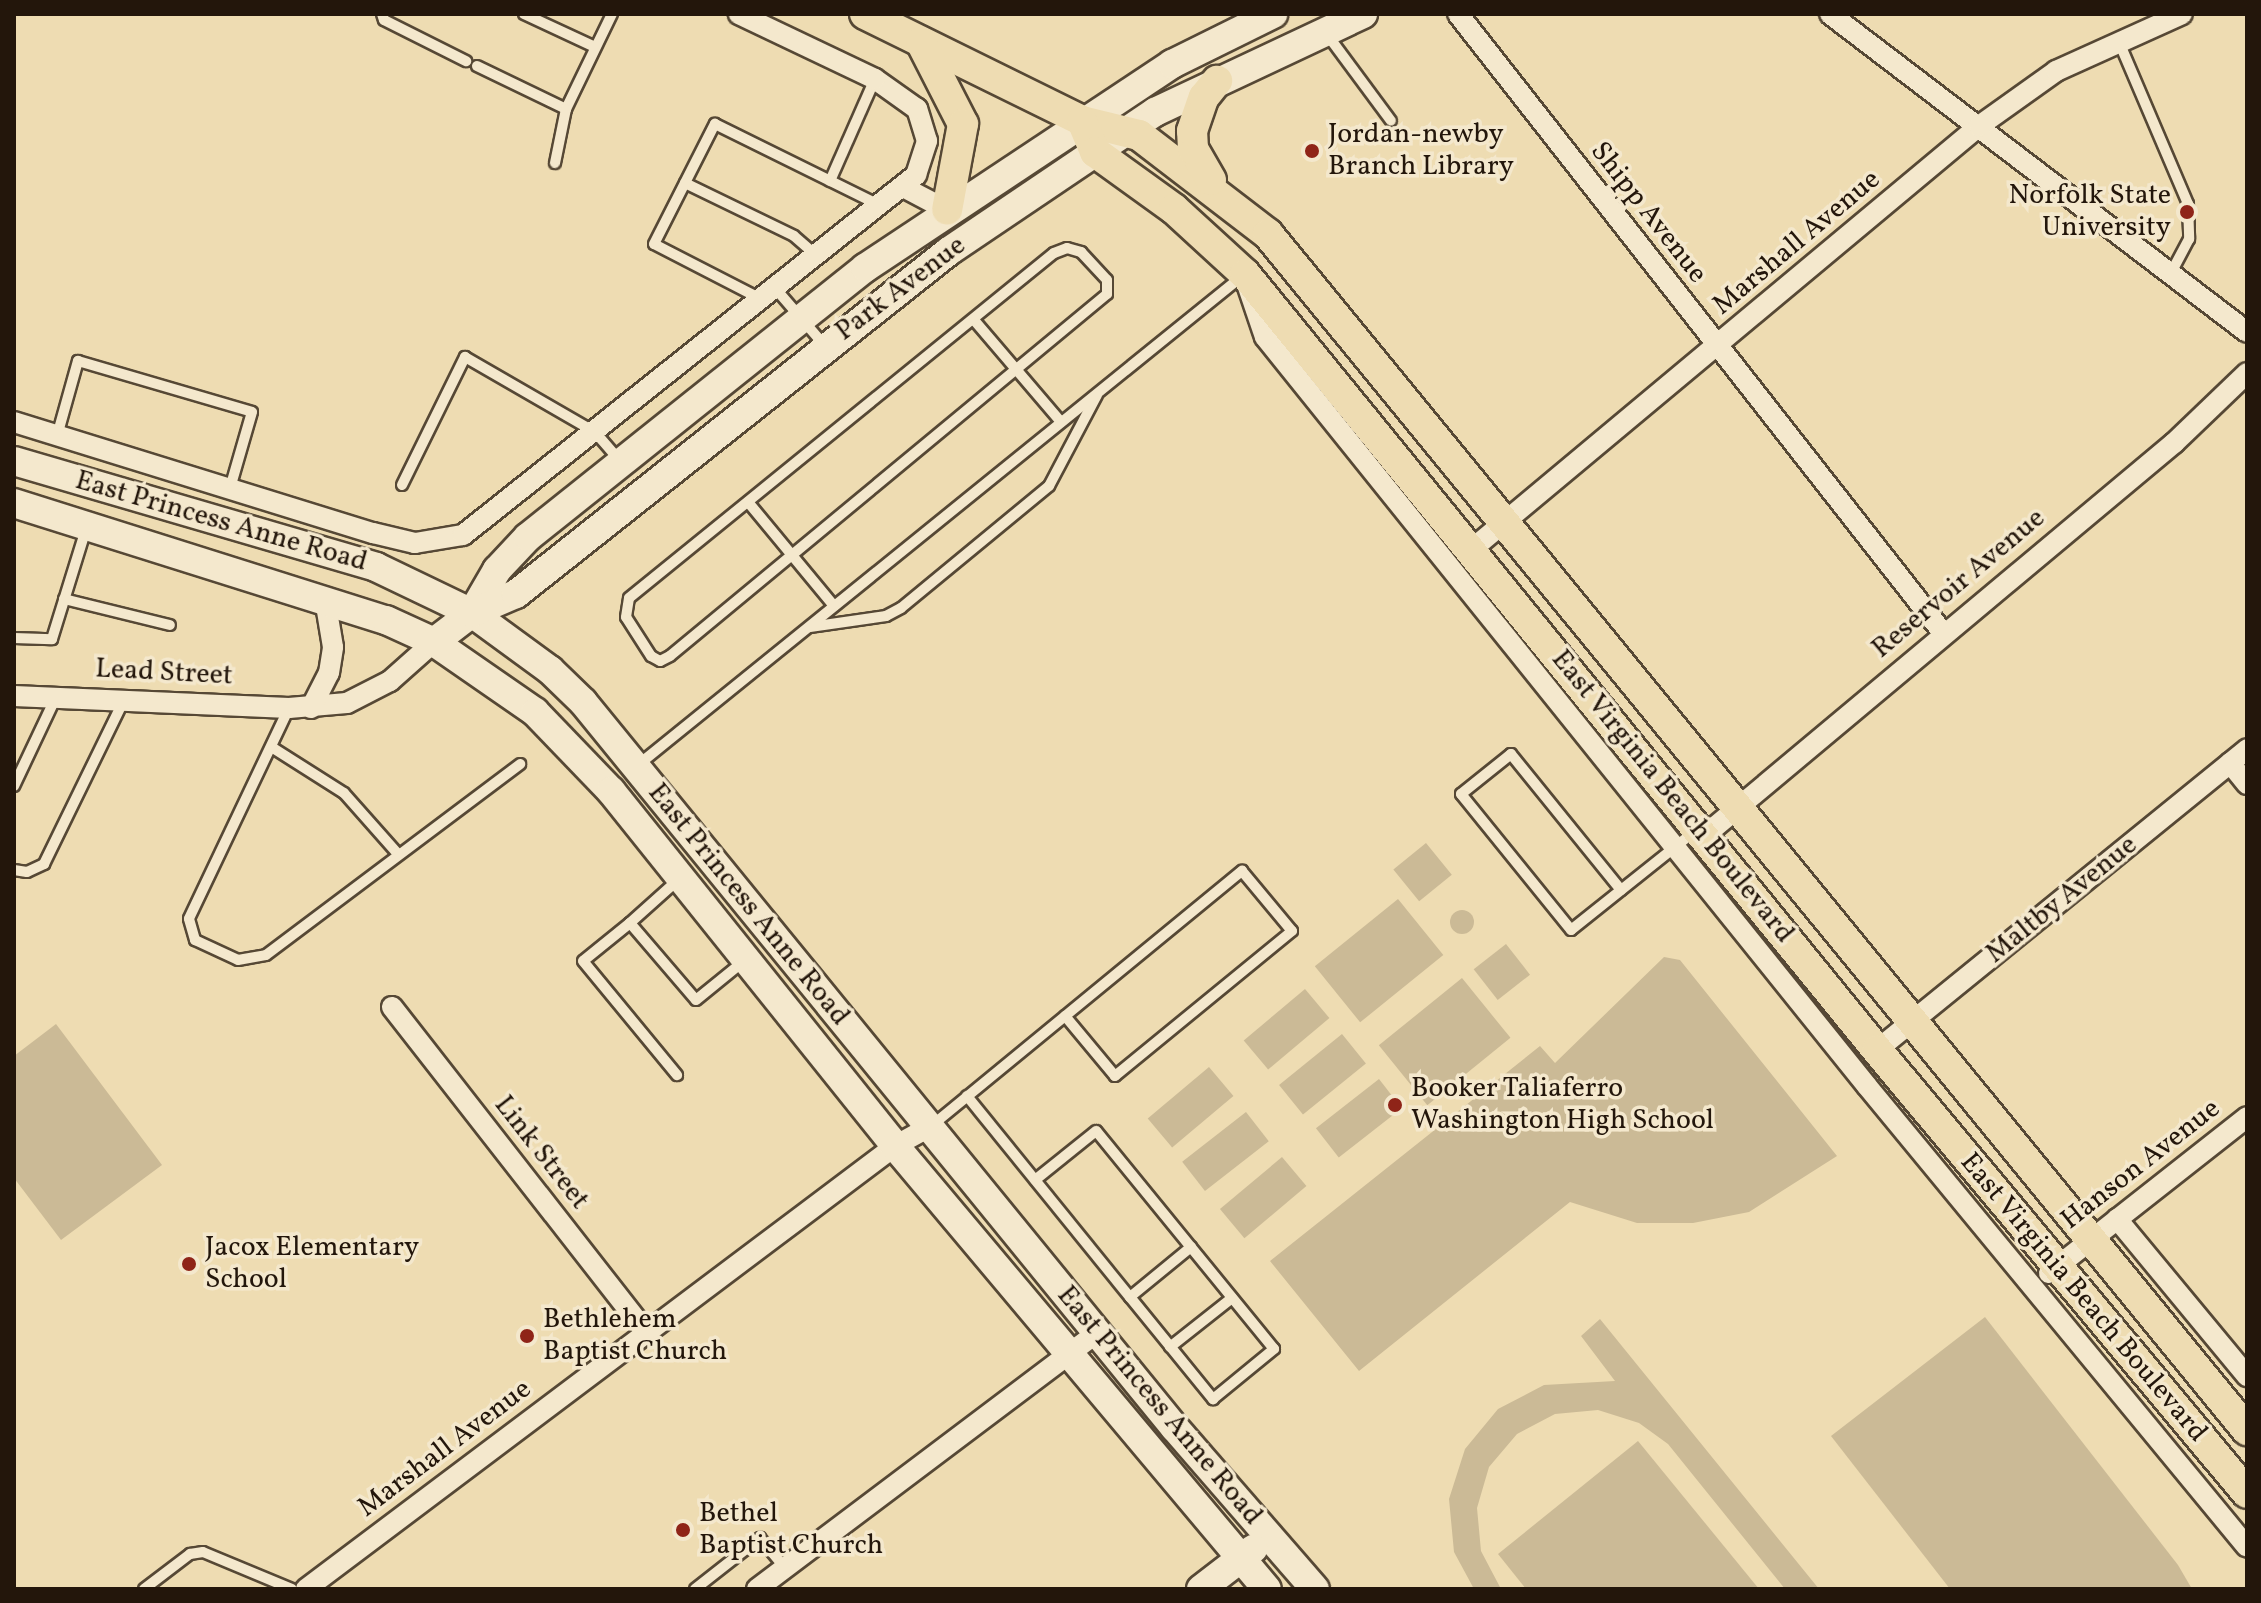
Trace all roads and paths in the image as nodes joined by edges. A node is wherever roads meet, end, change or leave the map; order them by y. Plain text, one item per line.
1 (382, 14) edge
2 (524, 14) edge
3 (612, 14) edge
4 (739, 14) edge
5 (865, 14) edge
6 (1273, 14) edge
7 (1363, 14) edge
8 (1458, 14) edge
9 (1830, 14) edge
10 (2182, 14) edge
11 (1325, 31) junction
12 (921, 42) junction
13 (2119, 42) junction
14 (595, 47) junction
15 (466, 61) dead end
16 (477, 66) dead end
17 (875, 79) junction
18 (1217, 81) junction
19 (566, 109) junction
20 (1082, 121) junction
21 (1391, 121) dead end
22 (1979, 126) junction
23 (1129, 130) junction
24 (1095, 152) junction
25 (555, 163) dead end
26 (830, 181) junction
27 (685, 183) junction
28 (905, 188) junction
29 (1222, 194) junction
30 (881, 206) junction
31 (947, 210) junction
32 (816, 255) junction
33 (2171, 273) junction
34 (1245, 274) junction
35 (768, 294) junction
36 (803, 319) junction
37 (974, 320) junction
38 (2247, 332) edge
39 (825, 346) junction
40 (1717, 347) junction
41 (1016, 369) junction
42 (2247, 373) edge
43 (1098, 392) junction
44 (14, 422) edge
45 (1061, 422) junction
46 (595, 432) junction
47 (57, 436) junction
48 (14, 461) edge
49 (622, 463) junction
50 (402, 485) dead end
51 (230, 488) junction
52 (748, 502) junction
53 (14, 503) edge
54 (1506, 521) junction
55 (87, 526) junction
56 (1471, 550) junction
57 (789, 552) junction
58 (64, 599) junction
59 (325, 599) junction
60 (834, 606) junction
61 (472, 613) junction
62 (170, 625) dead end
63 (808, 627) junction
64 (1944, 634) junction
65 (14, 638) edge
66 (434, 642) junction
67 (57, 695) junction
68 (14, 696) edge
69 (125, 699) junction
70 (289, 708) junction
71 (311, 708) junction
72 (273, 748) junction
73 (2247, 749) edge
74 (2230, 763) junction
75 (520, 764) dead end
76 (636, 766) junction
77 (2247, 784) edge
78 (14, 786) edge
79 (1738, 807) junction
80 (1692, 837) junction
81 (398, 854) junction
82 (14, 870) edge
83 (680, 878) junction
84 (1621, 890) junction
85 (630, 923) junction
86 (746, 960) junction
87 (392, 1007) dead end
88 (1065, 1016) junction
89 (1913, 1021) junction
90 (1877, 1050) junction
91 (677, 1075) dead end
92 (967, 1096) junction
93 (2247, 1117) edge
94 (928, 1128) junction
95 (895, 1146) junction
96 (1035, 1180) junction
97 (2117, 1219) junction
98 (2092, 1239) junction
99 (1191, 1247) junction
100 (2057, 1267) junction
101 (2033, 1287) junction
102 (1130, 1297) junction
103 (1232, 1298) junction
104 (647, 1333) junction
105 (1097, 1333) junction
106 (1170, 1347) junction
107 (1068, 1356) junction
108 (2247, 1376) edge
109 (2247, 1430) edge
110 (2247, 1493) edge
111 (1270, 1537) junction
112 (2247, 1547) edge
113 (1240, 1559) junction
114 (785, 1568) junction
115 (144, 1589) edge
116 (292, 1589) edge
117 (306, 1589) edge
118 (695, 1589) edge
119 (757, 1589) edge
120 (1201, 1589) edge
121 (1267, 1589) edge
122 (1315, 1589) edge

1 - 15 lane
2 - 14 lane
3 - 14 lane
4 - 17 street
5 - 12 main road, East Virginia Beach Boulevard
6 - 20 main road, Park Avenue
7 - 11 main road, Park Avenue
8 - 40 street, Shipp Avenue
9 - 22 street
10 - 13 street, Marshall Avenue
11 - 18 main road, Park Avenue
11 - 21 lane
12 - 20 main road, East Virginia Beach Boulevard
12 - 31 main road
13 - 22 street, Marshall Avenue
13 - 33 lane
14 - 19 lane
16 - 19 lane
17 - 26 lane
17 - 28 street
18 - 23 main road, Park Avenue
18 - 29 main road
19 - 25 lane
20 - 23 main road, East Virginia Beach Boulevard
20 - 24 main road
20 - 31 main road, Park Avenue
22 - 33 street
22 - 40 street, Marshall Avenue
23 - 24 main road, Park Avenue
23 - 29 main road, East Virginia Beach Boulevard
24 - 34 main road, East Virginia Beach Boulevard
24 - 39 main road, Park Avenue
26 - 27 lane
26 - 30 lane
27 - 32 lane
27 - 35 lane
28 - 30 street
28 - 31 street
29 - 54 main road, East Virginia Beach Boulevard
30 - 32 street
31 - 36 main road, Park Avenue
32 - 35 street
33 - 38 street
34 - 43 lane
34 - 56 main road, East Virginia Beach Boulevard
34 - 80 street
35 - 36 lane
35 - 46 street
36 - 39 lane
36 - 49 main road, Park Avenue
37 - 41 lane
37 - 41 lane
37 - 52 lane
39 - 61 main road, Park Avenue
40 - 54 street, Marshall Avenue
40 - 64 street, Shipp Avenue
41 - 45 lane
41 - 57 lane
42 - 64 street, Reservoir Avenue
43 - 45 lane
43 - 63 lane
44 - 47 street
45 - 60 lane
46 - 49 lane
46 - 50 lane
46 - 51 street
47 - 51 street
47 - 51 lane
48 - 61 main road, East Princess Anne Road
49 - 61 main road, Park Avenue
52 - 57 lane
52 - 57 lane
53 - 55 main road, East Princess Anne Road
54 - 56 street, Marshall Avenue
54 - 79 main road, East Virginia Beach Boulevard
55 - 58 lane
55 - 59 main road, East Princess Anne Road
56 - 80 main road, East Virginia Beach Boulevard
57 - 60 lane
58 - 62 lane
58 - 65 lane
59 - 66 main road, East Princess Anne Road
59 - 71 street
60 - 63 lane
61 - 66 main road, Park Avenue
61 - 76 main road, East Princess Anne Road
63 - 76 lane
64 - 79 street, Reservoir Avenue
66 - 71 street, Lead Street
66 - 83 main road, East Princess Anne Road
67 - 68 street, Lead Street
67 - 69 street, Lead Street
67 - 78 lane
69 - 70 street, Lead Street
69 - 82 lane
70 - 71 street, Lead Street
70 - 72 lane
72 - 81 lane
72 - 81 lane
73 - 74 street, Maltby Avenue
74 - 77 street
74 - 89 street, Maltby Avenue
75 - 81 lane
76 - 94 main road, East Princess Anne Road
79 - 80 street, Reservoir Avenue
79 - 89 main road, East Virginia Beach Boulevard
80 - 84 lane
80 - 90 main road, East Virginia Beach Boulevard
80 - 101 street
83 - 85 lane
83 - 86 main road, East Princess Anne Road
84 - 84 lane
85 - 86 lane
85 - 91 lane
86 - 95 main road, East Princess Anne Road
87 - 104 street, Link Street
88 - 88 lane
88 - 92 lane
89 - 90 street, Maltby Avenue
89 - 98 main road, East Virginia Beach Boulevard
90 - 100 main road, East Virginia Beach Boulevard
92 - 94 lane
92 - 96 lane
93 - 97 street, Hanson Avenue
94 - 95 street, Marshall Avenue
94 - 105 main road, East Princess Anne Road
95 - 104 street, Marshall Avenue
95 - 107 main road, East Princess Anne Road
96 - 99 lane
96 - 102 lane
97 - 98 street, Hanson Avenue
97 - 108 street
98 - 100 street, Hanson Avenue
98 - 109 main road, East Virginia Beach Boulevard
99 - 102 lane
99 - 103 lane
100 - 101 street, Hanson Avenue
100 - 110 main road, East Virginia Beach Boulevard
101 - 112 street
102 - 106 lane
103 - 106 lane
103 - 106 lane
104 - 117 street, Marshall Avenue
105 - 107 street
105 - 111 main road, East Princess Anne Road
107 - 113 main road, East Princess Anne Road
107 - 114 street
111 - 113 main road
111 - 122 main road, East Princess Anne Road
113 - 120 main road
113 - 121 main road, East Princess Anne Road
114 - 118 lane
114 - 119 street
115 - 116 lane

